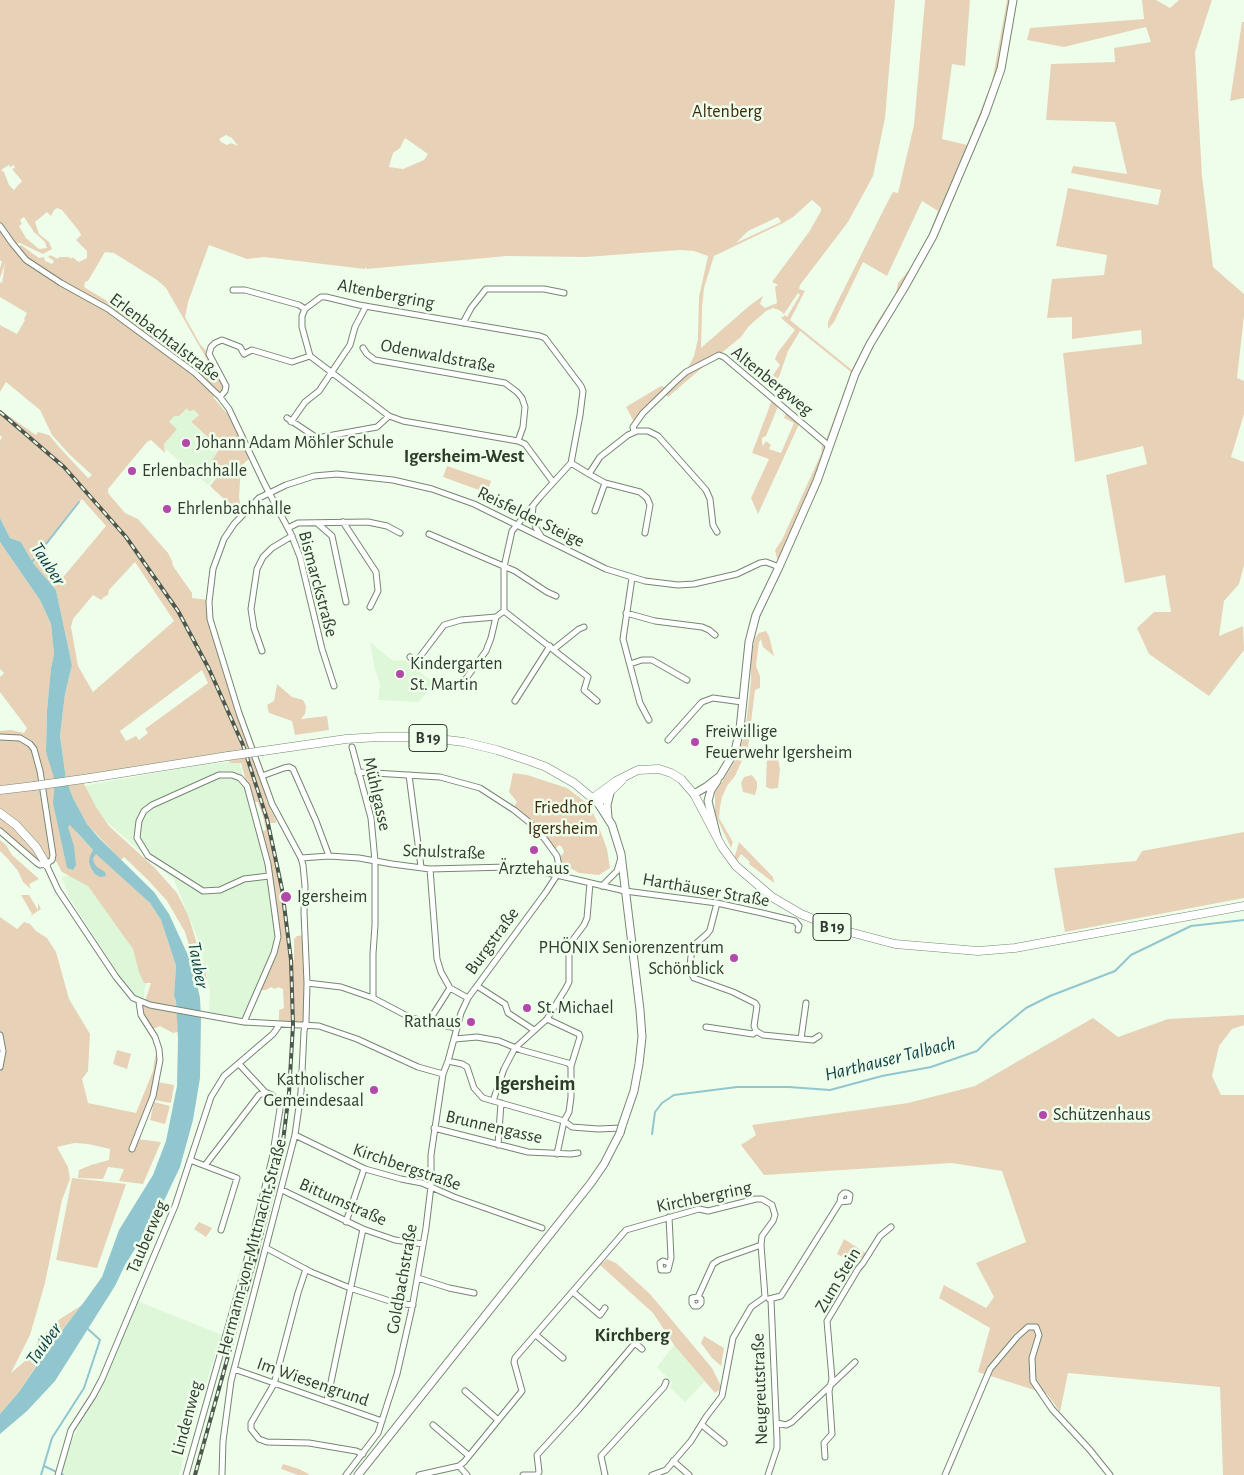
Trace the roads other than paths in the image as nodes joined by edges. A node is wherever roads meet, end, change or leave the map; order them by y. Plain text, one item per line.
1 (1013, 0) edge
2 (0, 226) edge
3 (233, 290) dead end
4 (564, 293) dead end
5 (366, 306) junction
6 (305, 309) junction
7 (463, 323) junction
8 (362, 348) dead end
9 (310, 356) junction
10 (331, 372) junction
11 (220, 396) junction
12 (389, 416) junction
13 (634, 432) junction
14 (518, 441) junction
15 (829, 446) junction
16 (571, 463) junction
17 (588, 474) junction
18 (553, 482) junction
19 (606, 483) junction
20 (269, 493) junction
21 (533, 505) junction
22 (595, 511) dead end
23 (343, 522) junction
24 (317, 523) junction
25 (518, 524) junction
26 (288, 528) junction
27 (717, 532) dead end
28 (400, 533) dead end
29 (646, 533) dead end
30 (429, 534) dead end
31 (292, 536) junction
32 (542, 536) junction
33 (504, 567) junction
34 (779, 567) junction
35 (632, 578) junction
36 (556, 596) dead end
37 (346, 602) dead end
38 (370, 607) dead end
39 (504, 611) junction
40 (626, 613) junction
41 (496, 617) junction
42 (584, 627) dead end
43 (715, 635) dead end
44 (552, 648) junction
45 (262, 651) dead end
46 (410, 657) dead end
47 (630, 664) junction
48 (687, 680) dead end
49 (462, 684) dead end
50 (334, 686) dead end
51 (515, 701) dead end
52 (596, 701) dead end
53 (742, 702) junction
54 (649, 720) dead end
55 (0, 737) edge
56 (668, 740) dead end
57 (352, 747) dead end
58 (724, 770) junction
59 (358, 772) junction
60 (628, 774) junction
61 (409, 775) junction
62 (262, 776) junction
63 (0, 790) edge
64 (711, 790) junction
65 (610, 793) junction
66 (696, 796) junction
67 (596, 801) junction
68 (0, 812) edge
69 (608, 818) junction
70 (0, 831) edge
71 (717, 838) junction
72 (329, 856) junction
73 (622, 857) junction
74 (301, 858) junction
75 (375, 862) junction
76 (46, 864) junction
77 (421, 868) junction
78 (430, 869) junction
79 (557, 875) junction
80 (269, 876) junction
81 (590, 883) junction
82 (602, 886) junction
83 (625, 891) junction
84 (717, 903) junction
85 (1244, 906) edge
86 (798, 930) dead end
87 (308, 983) junction
88 (477, 986) junction
89 (450, 988) junction
90 (373, 998) junction
91 (468, 998) junction
92 (139, 1002) junction
93 (806, 1003) dead end
94 (547, 1019) junction
95 (429, 1021) junction
96 (244, 1022) junction
97 (279, 1024) junction
98 (306, 1025) junction
99 (706, 1027) dead end
100 (456, 1028) junction
101 (534, 1030) junction
102 (756, 1030) junction
103 (0, 1036) edge
104 (819, 1036) dead end
105 (454, 1039) junction
106 (801, 1039) junction
107 (515, 1048) junction
108 (448, 1061) junction
109 (239, 1064) junction
110 (570, 1066) junction
111 (0, 1067) edge
112 (443, 1074) junction
113 (265, 1092) junction
114 (493, 1101) junction
115 (501, 1103) junction
116 (564, 1121) junction
117 (434, 1128) junction
118 (621, 1129) junction
119 (295, 1135) junction
120 (498, 1145) junction
121 (132, 1149) dead end
122 (578, 1153) dead end
123 (557, 1154) junction
124 (190, 1160) junction
125 (206, 1164) junction
126 (364, 1169) junction
127 (431, 1186) junction
128 (282, 1190) junction
129 (840, 1202) dead end
130 (669, 1217) junction
131 (346, 1222) junction
132 (891, 1227) dead end
133 (542, 1228) dead end
134 (363, 1229) junction
135 (221, 1230) dead end
136 (423, 1244) junction
137 (761, 1245) junction
138 (266, 1248) junction
139 (669, 1263) dead end
140 (306, 1269) junction
141 (418, 1278) junction
142 (350, 1288) junction
143 (573, 1292) junction
144 (474, 1293) dead end
145 (765, 1296) junction
146 (698, 1297) dead end
147 (771, 1300) junction
148 (413, 1305) junction
149 (605, 1308) dead end
150 (536, 1335) junction
151 (642, 1349) dead end
152 (563, 1358) dead end
153 (855, 1362) dead end
154 (234, 1369) junction
155 (666, 1382) dead end
156 (274, 1384) junction
157 (831, 1385) junction
158 (465, 1391) dead end
159 (326, 1401) junction
160 (498, 1420) junction
161 (382, 1421) junction
162 (777, 1423) junction
163 (433, 1425) dead end
164 (702, 1425) junction
165 (724, 1444) dead end
166 (363, 1454) junction
167 (468, 1455) junction
168 (826, 1457) dead end
169 (673, 1461) junction
170 (459, 1466) junction
171 (659, 1474) edge
172 (58, 1475) edge
173 (186, 1475) edge
174 (222, 1475) edge
175 (346, 1475) edge
176 (358, 1475) edge
177 (419, 1475) edge
178 (467, 1475) edge
179 (523, 1475) edge
180 (537, 1475) edge
181 (605, 1475) edge
182 (652, 1475) edge
183 (689, 1475) edge
184 (768, 1475) edge
185 (946, 1475) edge
186 (1110, 1475) edge

1 - 15 street
2 - 11 street, Erlenbachtalstraße
3 - 6 street
4 - 7 street
5 - 6 street, Altenbergring
5 - 7 street, Altenbergring
5 - 10 street
6 - 9 street
7 - 16 street, Altenbergring
8 - 14 street, Odenwaldstraße
9 - 10 street
9 - 11 street
10 - 12 street
10 - 12 street
11 - 20 street, Erlenbachtalstraße
12 - 14 street
13 - 15 street, Altenbergweg
13 - 17 street
13 - 27 street
14 - 18 street
15 - 34 street
16 - 17 street
16 - 18 street
17 - 19 street
18 - 21 street
19 - 22 street
19 - 29 street
20 - 25 street, Reisfelder Steige
20 - 26 street, Bismarckstraße
20 - 62 street
21 - 25 street
21 - 32 street
23 - 24 street
23 - 28 street
23 - 38 street
24 - 26 street
24 - 37 street
25 - 32 street, Reisfelder Steige
25 - 33 street
26 - 31 street, Bismarckstraße
30 - 33 street
31 - 45 street
31 - 50 street, Bismarckstraße
32 - 35 street, Reisfelder Steige
33 - 36 street
33 - 39 street
34 - 35 street, Reisfelder Steige
34 - 53 street
35 - 40 street
39 - 41 street
39 - 44 street
40 - 43 street
40 - 47 street
41 - 46 street
41 - 49 street
42 - 44 street
44 - 51 street
44 - 52 street
47 - 48 street
47 - 54 street
53 - 56 street
53 - 58 street
55 - 76 street
57 - 59 street, Mühlgasse
58 - 64 street
58 - 66 street
59 - 61 street
59 - 75 street, Mühlgasse
60 - 65 main road
60 - 66 main road, B 19
60 - 67 main road, B 19
61 - 77 street
61 - 79 street
62 - 72 street
62 - 74 street
63 - 67 main road, B 19, bridge
64 - 66 street
64 - 71 street
65 - 67 main road
65 - 69 street
66 - 71 main road, B 19
67 - 69 street
68 - 76 main road
69 - 73 street
70 - 76 street
71 - 85 main road, B 19
72 - 74 street, Schulstraße
72 - 75 street, Schulstraße
73 - 82 street, Harthäuser Straße
73 - 83 street
74 - 87 street, Hermann-von-Mittnacht-Straße
75 - 77 street, Schulstraße
75 - 90 street, Mühlgasse
76 - 92 street
77 - 78 street, Schulstraße
78 - 79 street, Schulstraße
78 - 89 street
79 - 81 street, Harthäuser Straße
79 - 88 street, Burgstraße
80 - 80 street
80 - 96 street
81 - 82 street, Harthäuser Straße
81 - 94 street
82 - 83 street, Harthäuser Straße
83 - 84 street, Harthäuser Straße
83 - 118 street
84 - 86 street, Harthäuser Straße
84 - 102 street
87 - 90 street
87 - 98 street, Hermann-von-Mittnacht-Straße
88 - 91 street, Burgstraße
88 - 101 street
89 - 91 street
89 - 95 street
90 - 95 street
91 - 100 street, Burgstraße
92 - 96 street
92 - 121 street
93 - 106 street
94 - 101 street
94 - 110 street
95 - 100 street
96 - 97 street
97 - 98 street
97 - 109 street, Tauberweg
98 - 112 street
98 - 119 street, Hermann-von-Mittnacht-Straße
99 - 102 street
100 - 105 street, Burgstraße
101 - 107 street
102 - 106 street
103 - 111 street
104 - 106 street
105 - 107 street
105 - 108 street, Burgstraße
107 - 110 street
107 - 114 street
108 - 112 street, Goldbachstraße
108 - 114 street
109 - 113 street, Lindenweg
109 - 124 street, Tauberweg
110 - 116 street
112 - 117 street, Goldbachstraße
113 - 125 street
113 - 173 street, Lindenweg
114 - 115 street
115 - 116 street
115 - 120 street
116 - 118 street
116 - 123 street
117 - 120 street, Brunnengasse
117 - 127 street, Goldbachstraße
118 - 176 street
119 - 126 street, Kirchbergstraße
119 - 128 street, Hermann-von-Mittnacht-Straße
120 - 123 street, Brunnengasse
122 - 123 street, Brunnengasse
124 - 125 street
124 - 172 street, Tauberweg
125 - 135 street
126 - 127 street, Kirchbergstraße
126 - 131 street
127 - 133 street, Kirchbergstraße
127 - 136 street, Goldbachstraße
128 - 131 street, Bittumstraße
128 - 138 street, Hermann-von-Mittnacht-Straße
129 - 147 street
130 - 137 street, Kirchbergring
130 - 139 street
130 - 143 street, Kirchbergring
131 - 134 street, Bittumstraße
132 - 157 street, Zum Stein
134 - 136 street, Bittumstraße
134 - 142 street
136 - 141 street, Goldbachstraße
137 - 145 street, Kirchbergring
137 - 146 street
138 - 140 street
138 - 154 street, Hermann-von-Mittnacht-Straße
140 - 142 street
140 - 156 street
141 - 144 street
141 - 148 street, Goldbachstraße
142 - 148 street
142 - 159 street
143 - 149 street
143 - 150 street, Kirchbergring
145 - 147 street
145 - 164 street
147 - 162 street, Neugreutstraße
148 - 161 street, Goldbachstraße
150 - 152 street
150 - 160 street, Kirchbergring
151 - 180 street
153 - 157 street
154 - 156 street, Im Wiesengrund
154 - 174 street, Hermann-von-Mittnacht-Straße
155 - 181 street
156 - 159 street, Im Wiesengrund
156 - 166 street
157 - 162 street
157 - 168 street, Zum Stein
158 - 160 street
159 - 161 street, Im Wiesengrund
160 - 167 street, Kirchbergring
161 - 166 street, Goldbachstraße
162 - 184 street, Neugreutstraße
163 - 167 street
164 - 165 street
164 - 169 street
166 - 175 street, Goldbachstraße
167 - 170 street, Kirchbergring
169 - 171 street
169 - 183 street
170 - 177 street
170 - 178 street
171 - 182 street
179 - 180 street
185 - 186 street

